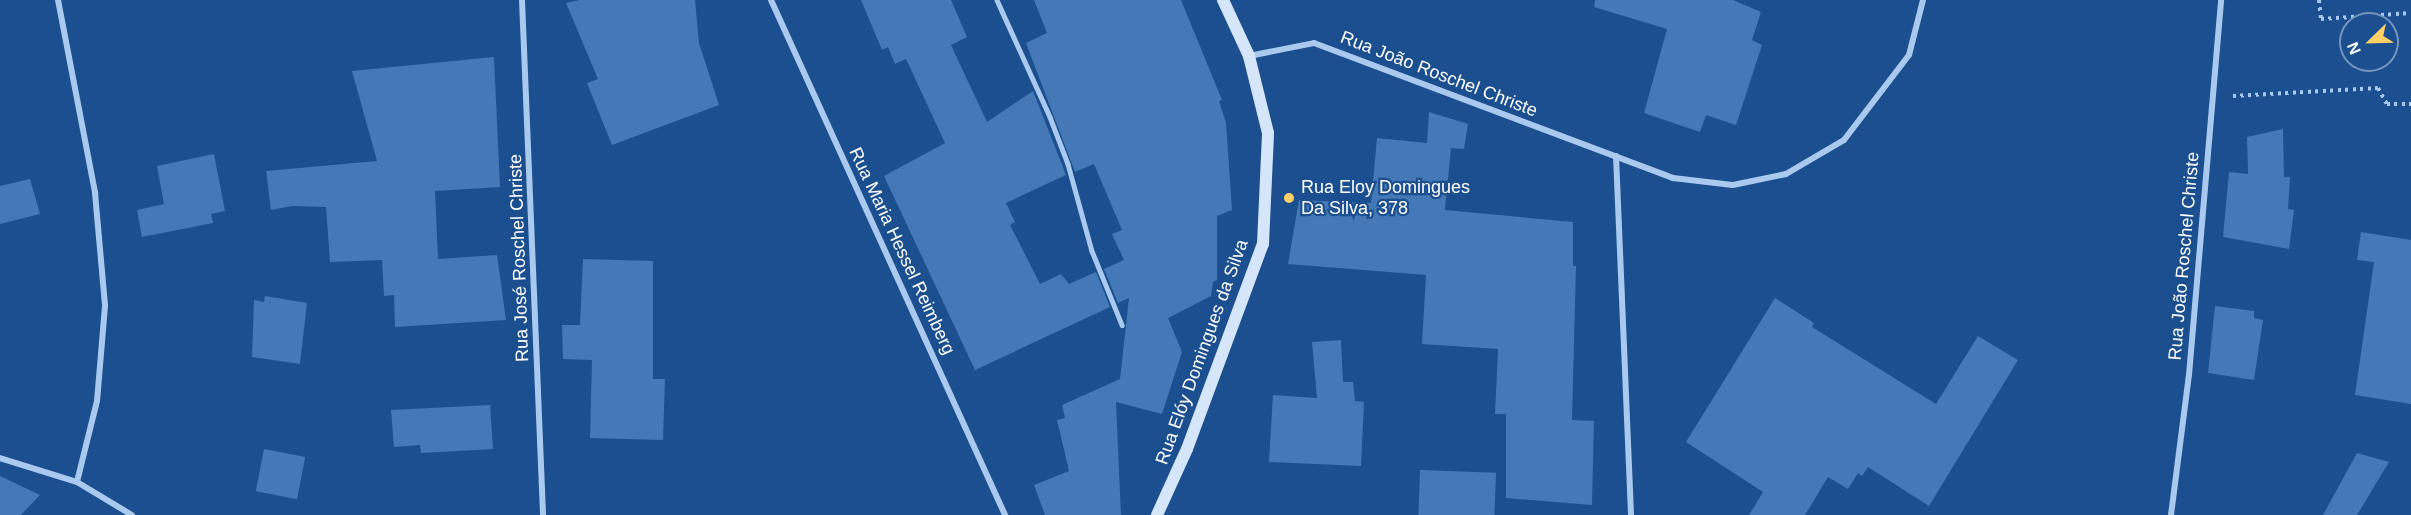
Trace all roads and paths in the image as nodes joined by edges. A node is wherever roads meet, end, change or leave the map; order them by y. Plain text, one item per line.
1 (58, 0) edge
2 (522, 0) edge
3 (771, 0) edge
4 (997, 0) edge
5 (1223, 0) edge
6 (1923, 0) edge
7 (2221, 0) edge
8 (2319, 0) edge
9 (2411, 13) edge
10 (1249, 56) junction
11 (2214, 98) junction
12 (2411, 104) edge
13 (1616, 156) junction
14 (1122, 326) dead end
15 (0, 458) edge
16 (77, 482) junction
17 (132, 515) edge
18 (543, 515) edge
19 (1005, 515) edge
20 (1157, 515) edge
21 (1631, 515) edge
22 (2171, 515) edge

1 - 16 street
2 - 18 street, Rua José Roschel Christe
3 - 19 street, Rua Maria Hessel Reimberg
4 - 14 lane
5 - 10 main road, Rua Elóy Domingues da Silva
6 - 13 street, Rua João Roschel Christe
7 - 11 street, Rua João Roschel Christe
8 - 9 path
10 - 13 street, Rua João Roschel Christe
10 - 20 main road, Rua Elóy Domingues da Silva
11 - 12 path
11 - 22 street, Rua João Roschel Christe
13 - 21 street
15 - 16 street
16 - 17 street

